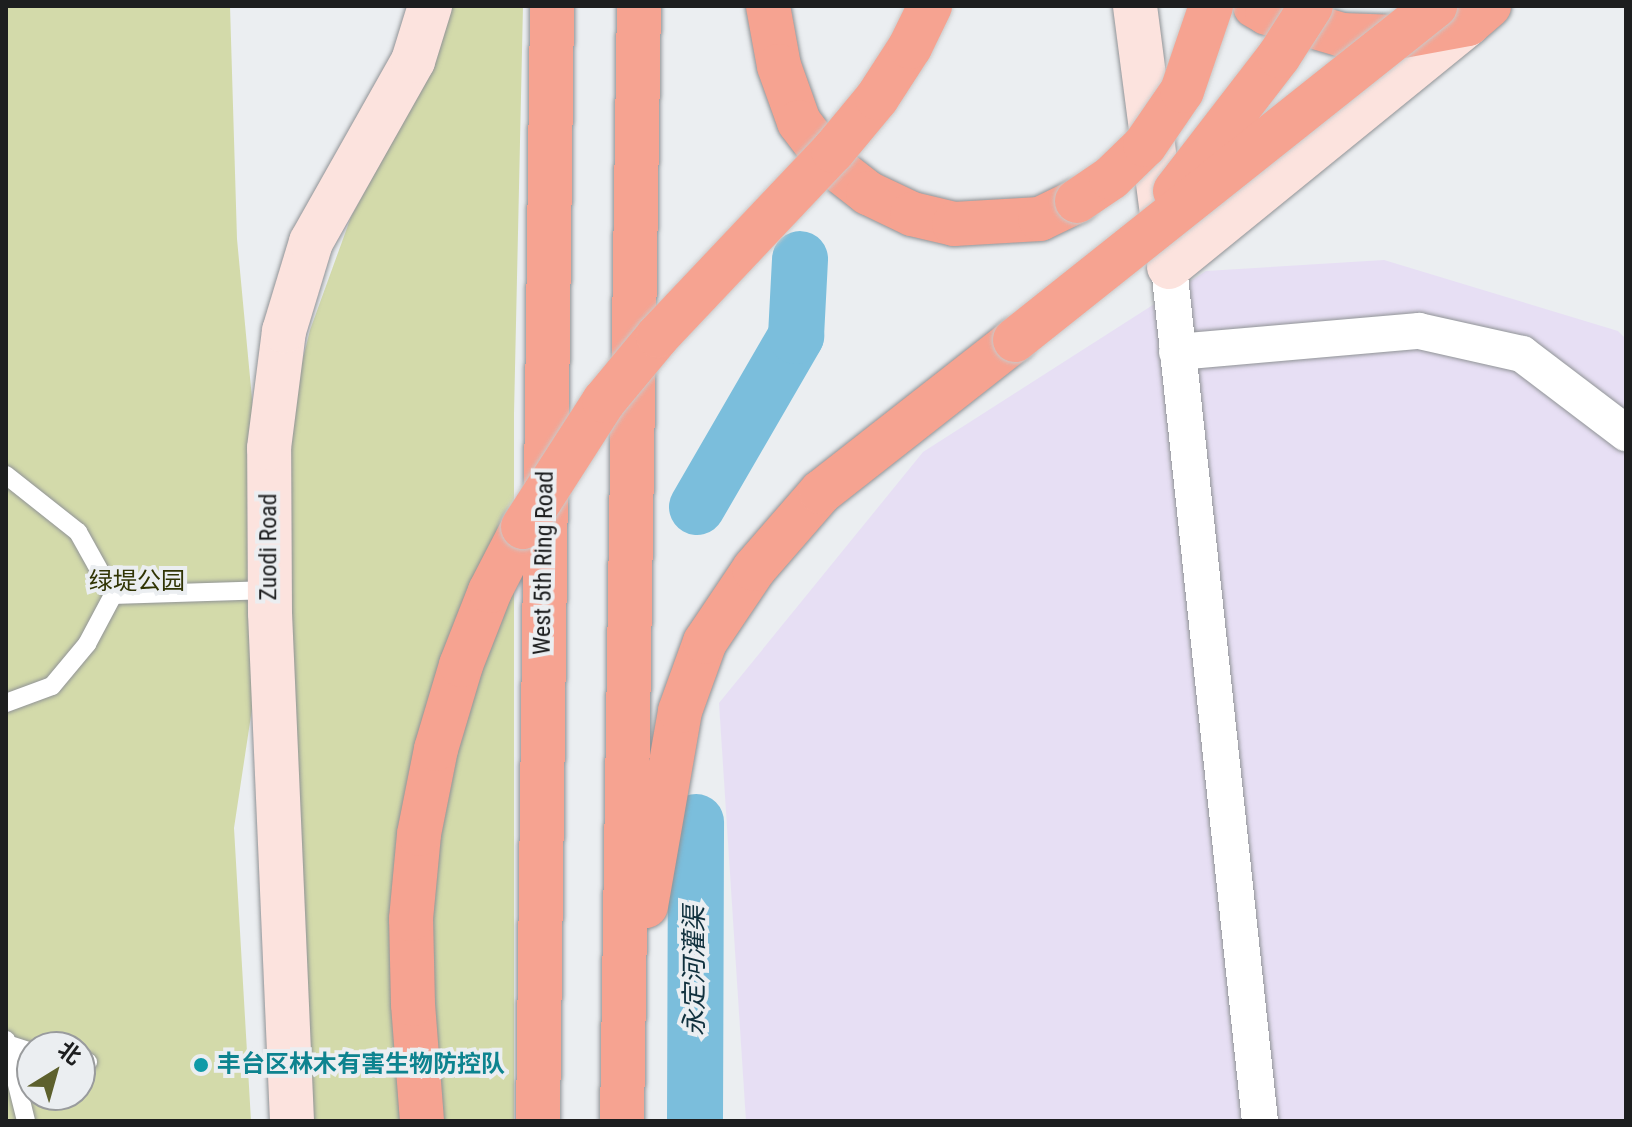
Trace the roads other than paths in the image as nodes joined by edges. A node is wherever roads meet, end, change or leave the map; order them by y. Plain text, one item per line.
1 (430, 6) edge
2 (552, 6) edge
3 (639, 6) edge
4 (768, 6) edge
5 (930, 6) edge
6 (1135, 6) edge
7 (1211, 6) edge
8 (1255, 6) edge
9 (1311, 6) edge
10 (1464, 12) edge
11 (1129, 249) junction
12 (1169, 267) junction
13 (1177, 352) junction
14 (1626, 433) edge
15 (6, 475) edge
16 (270, 590) junction
17 (113, 595) junction
18 (6, 703) edge
19 (6, 1042) edge
20 (623, 1042) junction
21 (26, 1121) edge
22 (292, 1121) edge
23 (422, 1121) edge
24 (538, 1121) edge
25 (622, 1121) edge
26 (1260, 1121) edge

1 - 16 main road, Zuodi Road
2 - 24 highway, West 5th Ring Road
3 - 20 highway
4 - 7 highway, bridge
5 - 23 highway, bridge
6 - 12 main road
8 - 10 highway
9 - 11 highway, bridge
10 - 11 highway, bridge
10 - 12 main road
11 - 20 highway, bridge
12 - 13 street
13 - 14 street
13 - 26 street
15 - 17 lane
16 - 17 lane
16 - 22 main road, Zuodi Road
17 - 18 lane
19 - 21 lane
20 - 25 highway

